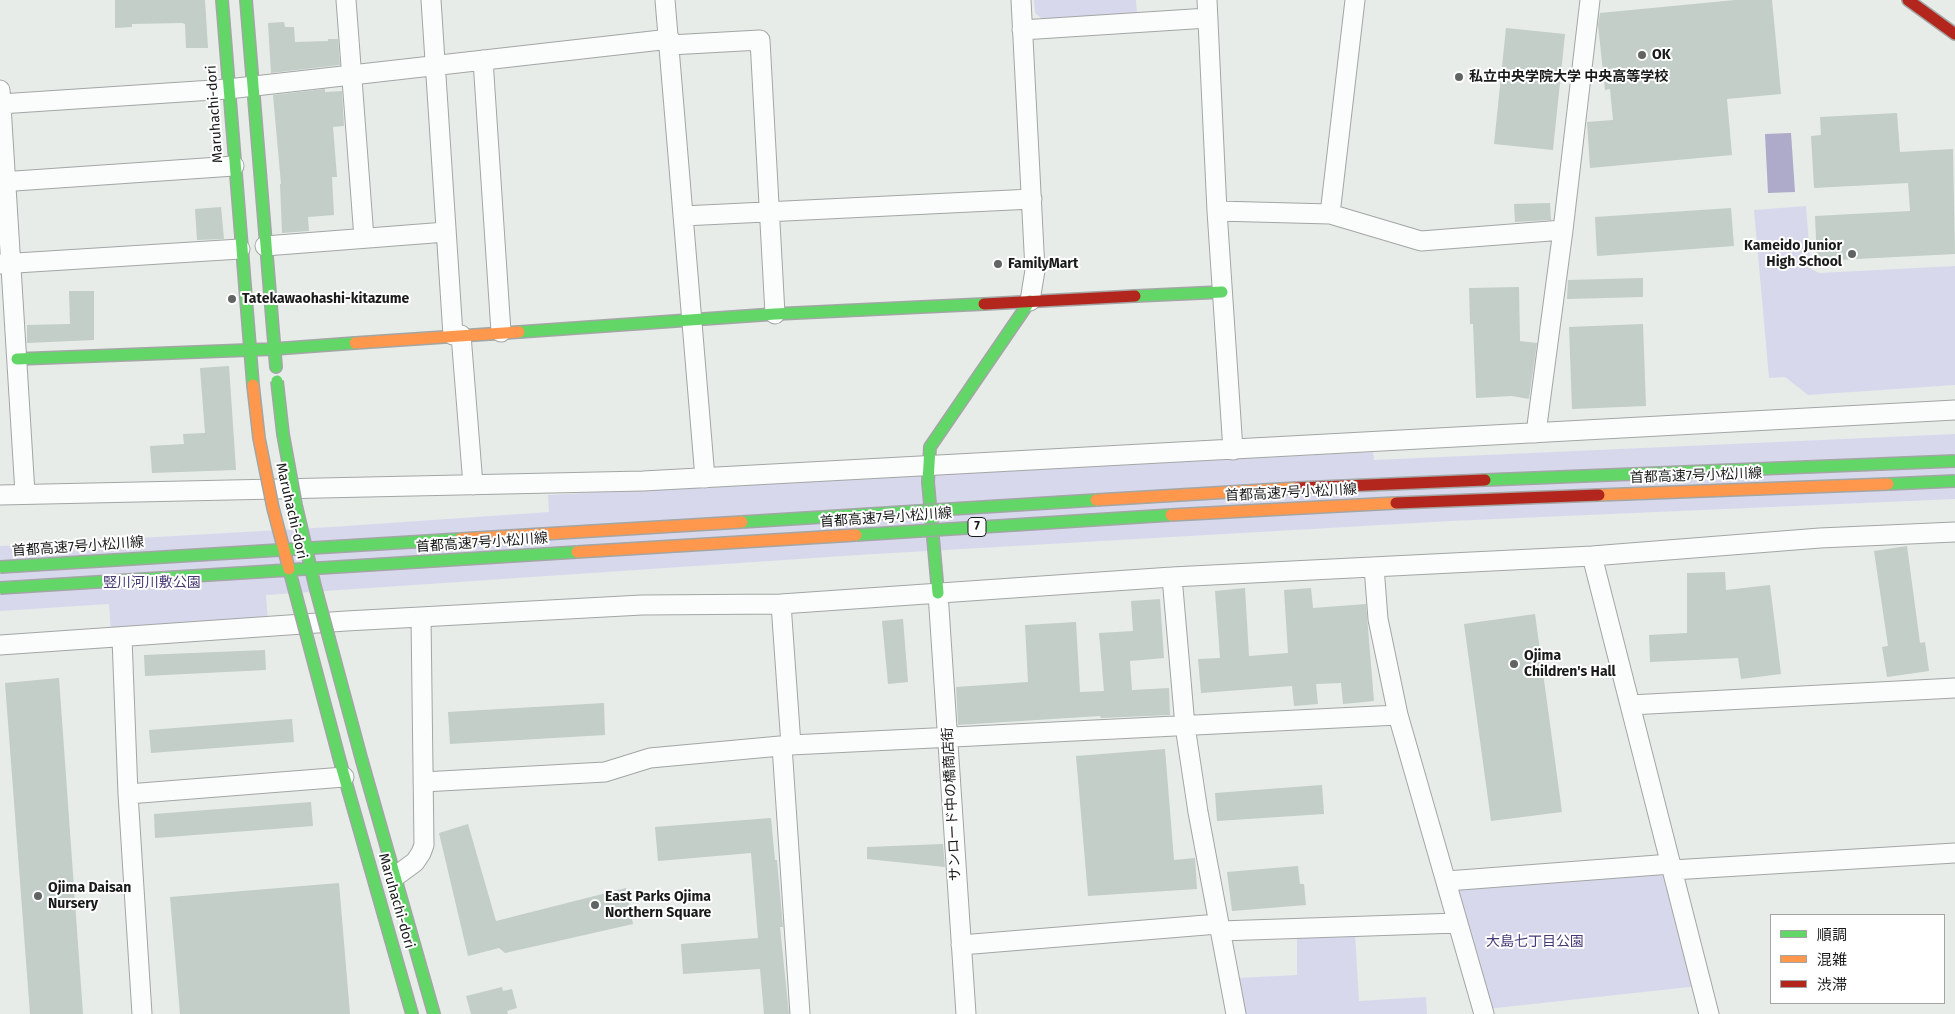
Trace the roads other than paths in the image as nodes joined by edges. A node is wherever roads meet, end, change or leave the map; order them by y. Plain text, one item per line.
1 (222, 0) edge
2 (246, 0) edge
3 (346, 0) edge
4 (431, 0) edge
5 (665, 0) edge
6 (1021, 0) edge
7 (1356, 0) edge
8 (1590, 0) edge
9 (1908, 0) edge
10 (1207, 9) edge
11 (1022, 30) junction
12 (1955, 34) edge
13 (670, 42) junction
14 (483, 60) junction
15 (435, 66) junction
16 (351, 75) junction
17 (254, 87) junction
18 (228, 90) junction
19 (0, 100) edge
20 (234, 166) junction
21 (3, 182) edge
22 (1032, 199) junction
23 (1217, 211) junction
24 (771, 212) junction
25 (1330, 214) junction
26 (683, 216) junction
27 (1563, 230) junction
28 (446, 232) junction
29 (364, 238) junction
30 (265, 246) junction
31 (240, 248) junction
32 (6, 264) edge
33 (1222, 292) junction
34 (1030, 301) junction
35 (775, 314) junction
36 (692, 319) junction
37 (501, 332) junction
38 (457, 335) junction
39 (274, 349) junction
40 (249, 350) junction
41 (9, 359) edge
42 (1955, 410) edge
43 (1536, 433) junction
44 (1232, 450) junction
45 (1955, 461) edge
46 (927, 466) junction
47 (705, 478) junction
48 (1955, 481) edge
49 (473, 485) junction
50 (25, 494) junction
51 (0, 495) edge
52 (1955, 532) edge
53 (1592, 556) junction
54 (0, 567) edge
55 (1374, 567) junction
56 (1172, 577) junction
57 (0, 588) edge
58 (938, 593) junction
59 (781, 604) junction
60 (421, 618) junction
61 (122, 638) junction
62 (0, 645) edge
63 (1955, 688) edge
64 (1630, 705) junction
65 (1398, 715) junction
66 (1185, 726) junction
67 (948, 737) junction
68 (786, 746) junction
69 (342, 771) junction
70 (423, 782) junction
71 (128, 794) junction
72 (1955, 853) edge
73 (1671, 867) junction
74 (396, 876) junction
75 (1447, 881) junction
76 (1458, 923) junction
77 (1219, 928) junction
78 (961, 945) junction
79 (142, 1014) edge
80 (412, 1014) edge
81 (434, 1014) edge
82 (800, 1014) edge
83 (966, 1014) edge
84 (1236, 1014) edge
85 (1484, 1014) edge
86 (1709, 1014) edge

1 - 18 main road, Maruhachi-dori
2 - 17 main road, Maruhachi-dori
3 - 16 street
4 - 15 street
5 - 13 street
6 - 11 street
7 - 25 street
8 - 27 street
9 - 12 main road
10 - 11 street
10 - 23 street
11 - 22 street
13 - 14 street
13 - 24 street
13 - 26 street
14 - 15 street
14 - 37 street
15 - 16 street
15 - 28 street
16 - 17 street
16 - 29 street
17 - 18 street
17 - 30 main road, Maruhachi-dori
18 - 19 street
18 - 20 main road, Maruhachi-dori
19 - 21 street
20 - 21 street
20 - 31 main road, Maruhachi-dori
21 - 32 street
22 - 24 street
22 - 34 street
23 - 25 street
23 - 33 street
24 - 26 street
24 - 35 street
25 - 27 street
26 - 36 street
27 - 43 street
28 - 29 street
28 - 38 street
29 - 30 street
30 - 39 main road, Maruhachi-dori
31 - 32 street
31 - 40 main road, Maruhachi-dori
32 - 41 street
33 - 34 main road
33 - 44 street
34 - 35 main road
34 - 46 main road
35 - 36 main road
36 - 37 main road
36 - 47 street
37 - 38 main road
38 - 39 main road
38 - 49 street
39 - 40 main road
39 - 74 main road, Maruhachi-dori, bridge
40 - 41 main road
40 - 69 main road, Maruhachi-dori, bridge
41 - 50 street
42 - 43 street
43 - 44 street
44 - 46 street
45 - 54 main road, 首都高速7号小松川線 / 7, bridge
46 - 47 street
46 - 58 main road
47 - 49 street
48 - 57 main road, 首都高速7号小松川線 / 7, bridge
49 - 50 street
50 - 51 street
52 - 53 street
53 - 55 street
53 - 64 street
55 - 56 street
55 - 65 street
56 - 58 street
56 - 66 street
58 - 59 street
58 - 67 street, サンロード中の橋商店街
59 - 60 street
59 - 68 street
60 - 61 street
60 - 70 street
61 - 62 street
61 - 71 street
63 - 64 street
64 - 73 street
65 - 66 street
65 - 75 street
66 - 67 street
66 - 77 street
67 - 68 street
67 - 78 street, サンロード中の橋商店街
68 - 70 street
68 - 82 street
69 - 71 street
69 - 80 main road, Maruhachi-dori
70 - 74 street
71 - 79 street
72 - 73 street
73 - 75 street
73 - 86 street
74 - 81 main road, Maruhachi-dori
75 - 76 street
76 - 77 street
76 - 85 street
77 - 78 street
77 - 84 street
78 - 83 street, サンロード中の橋商店街

